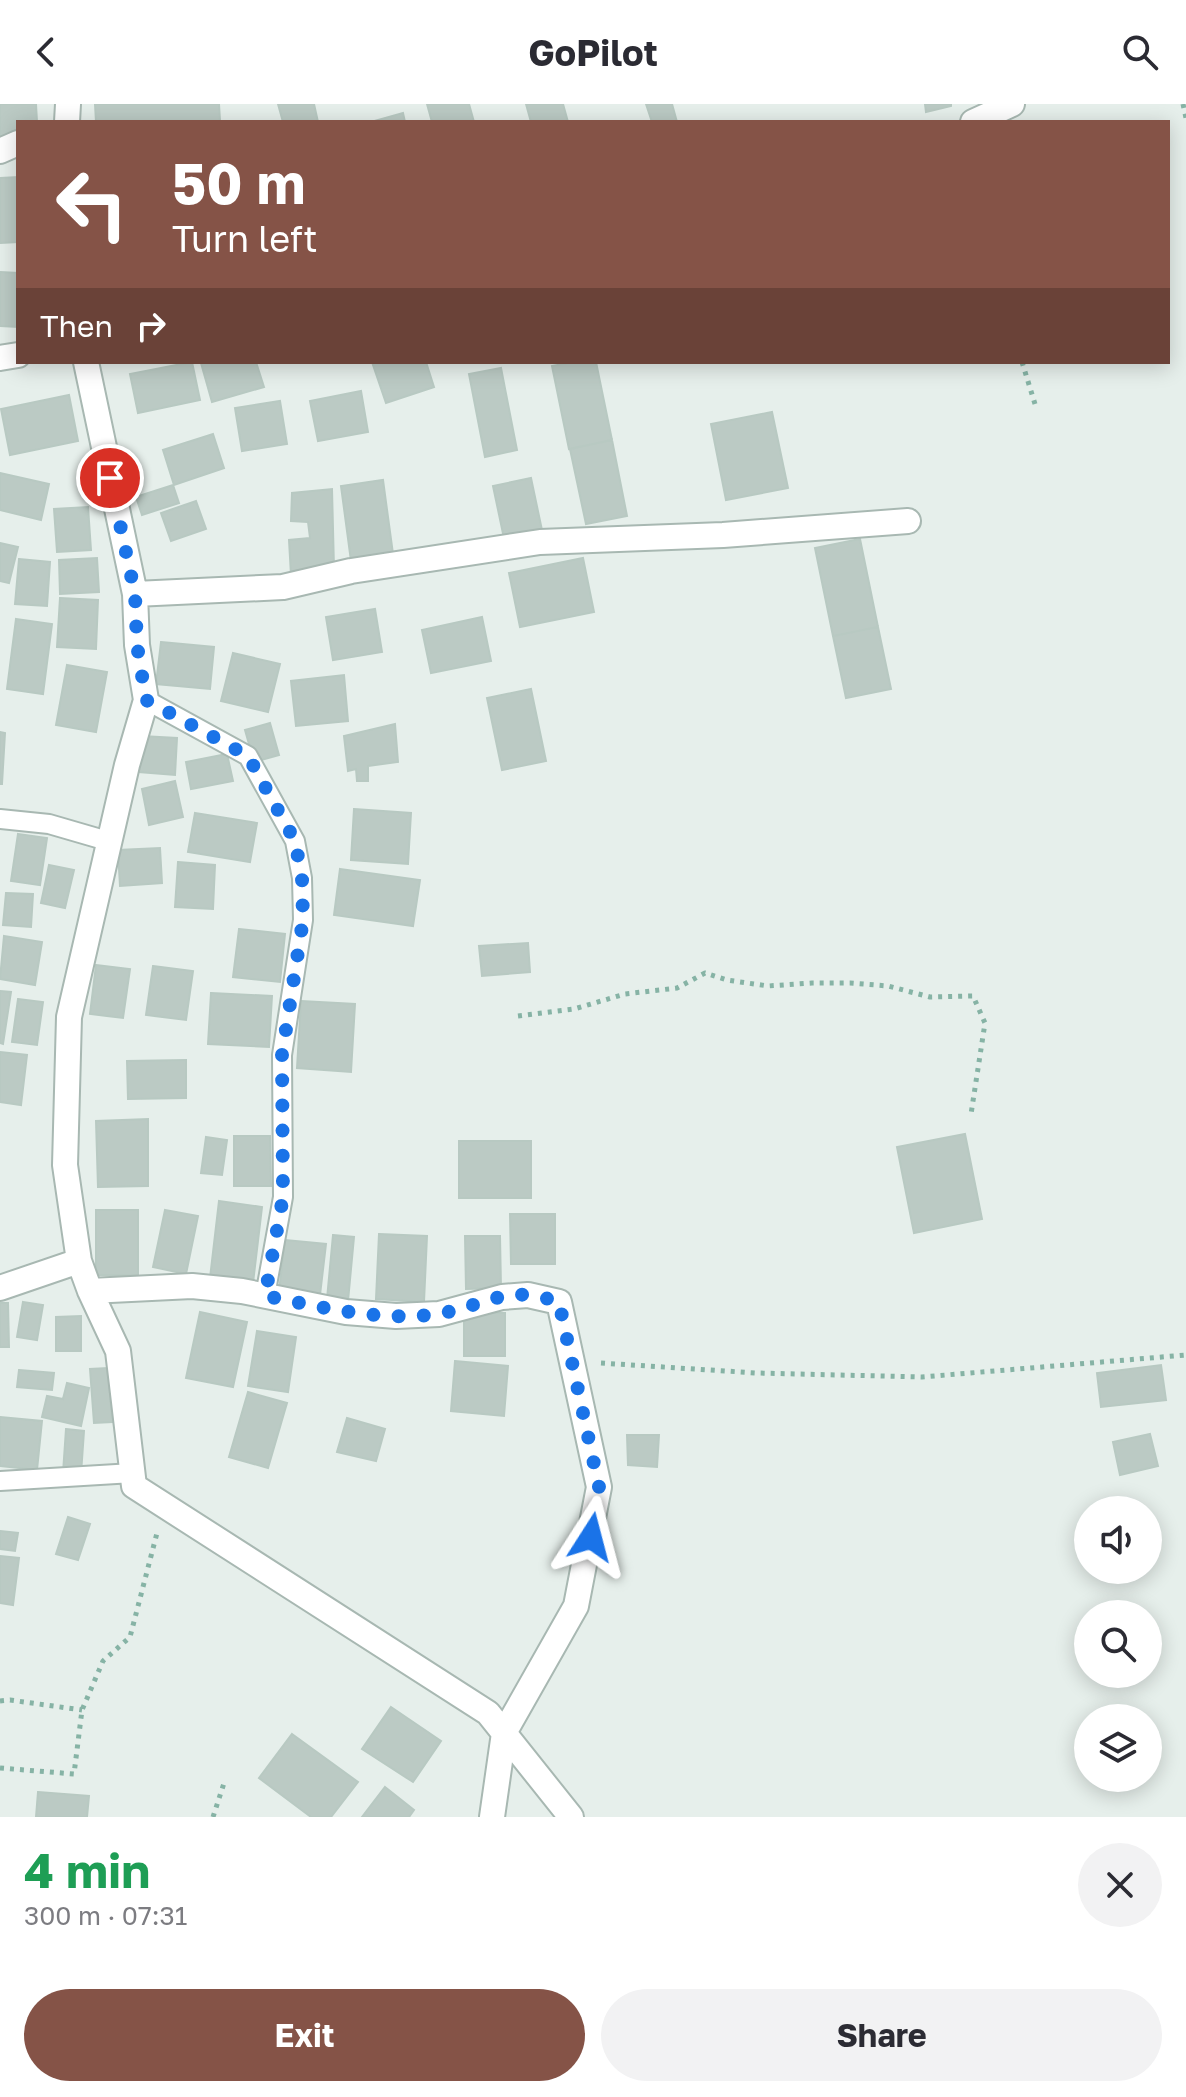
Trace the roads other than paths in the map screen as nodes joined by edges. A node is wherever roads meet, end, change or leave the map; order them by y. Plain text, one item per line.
1 (1012, 104) edge
2 (977, 120) edge
3 (86, 364) edge
4 (908, 521) dead end
5 (135, 594) junction
6 (146, 700) junction
7 (0, 819) edge
8 (111, 842) junction
9 (79, 1261) junction
10 (0, 1288) edge
11 (90, 1291) junction
12 (265, 1296) junction
13 (133, 1473) junction
14 (0, 1481) edge
15 (504, 1733) junction
16 (492, 1817) edge
17 (571, 1817) edge

1 - 2 street
3 - 5 street
4 - 5 street
5 - 6 street
6 - 8 street
6 - 12 lane
7 - 8 lane
8 - 9 street
9 - 10 street
9 - 11 street
11 - 12 street
11 - 13 street
12 - 15 street
13 - 14 lane
13 - 15 street
15 - 16 street
15 - 17 street

